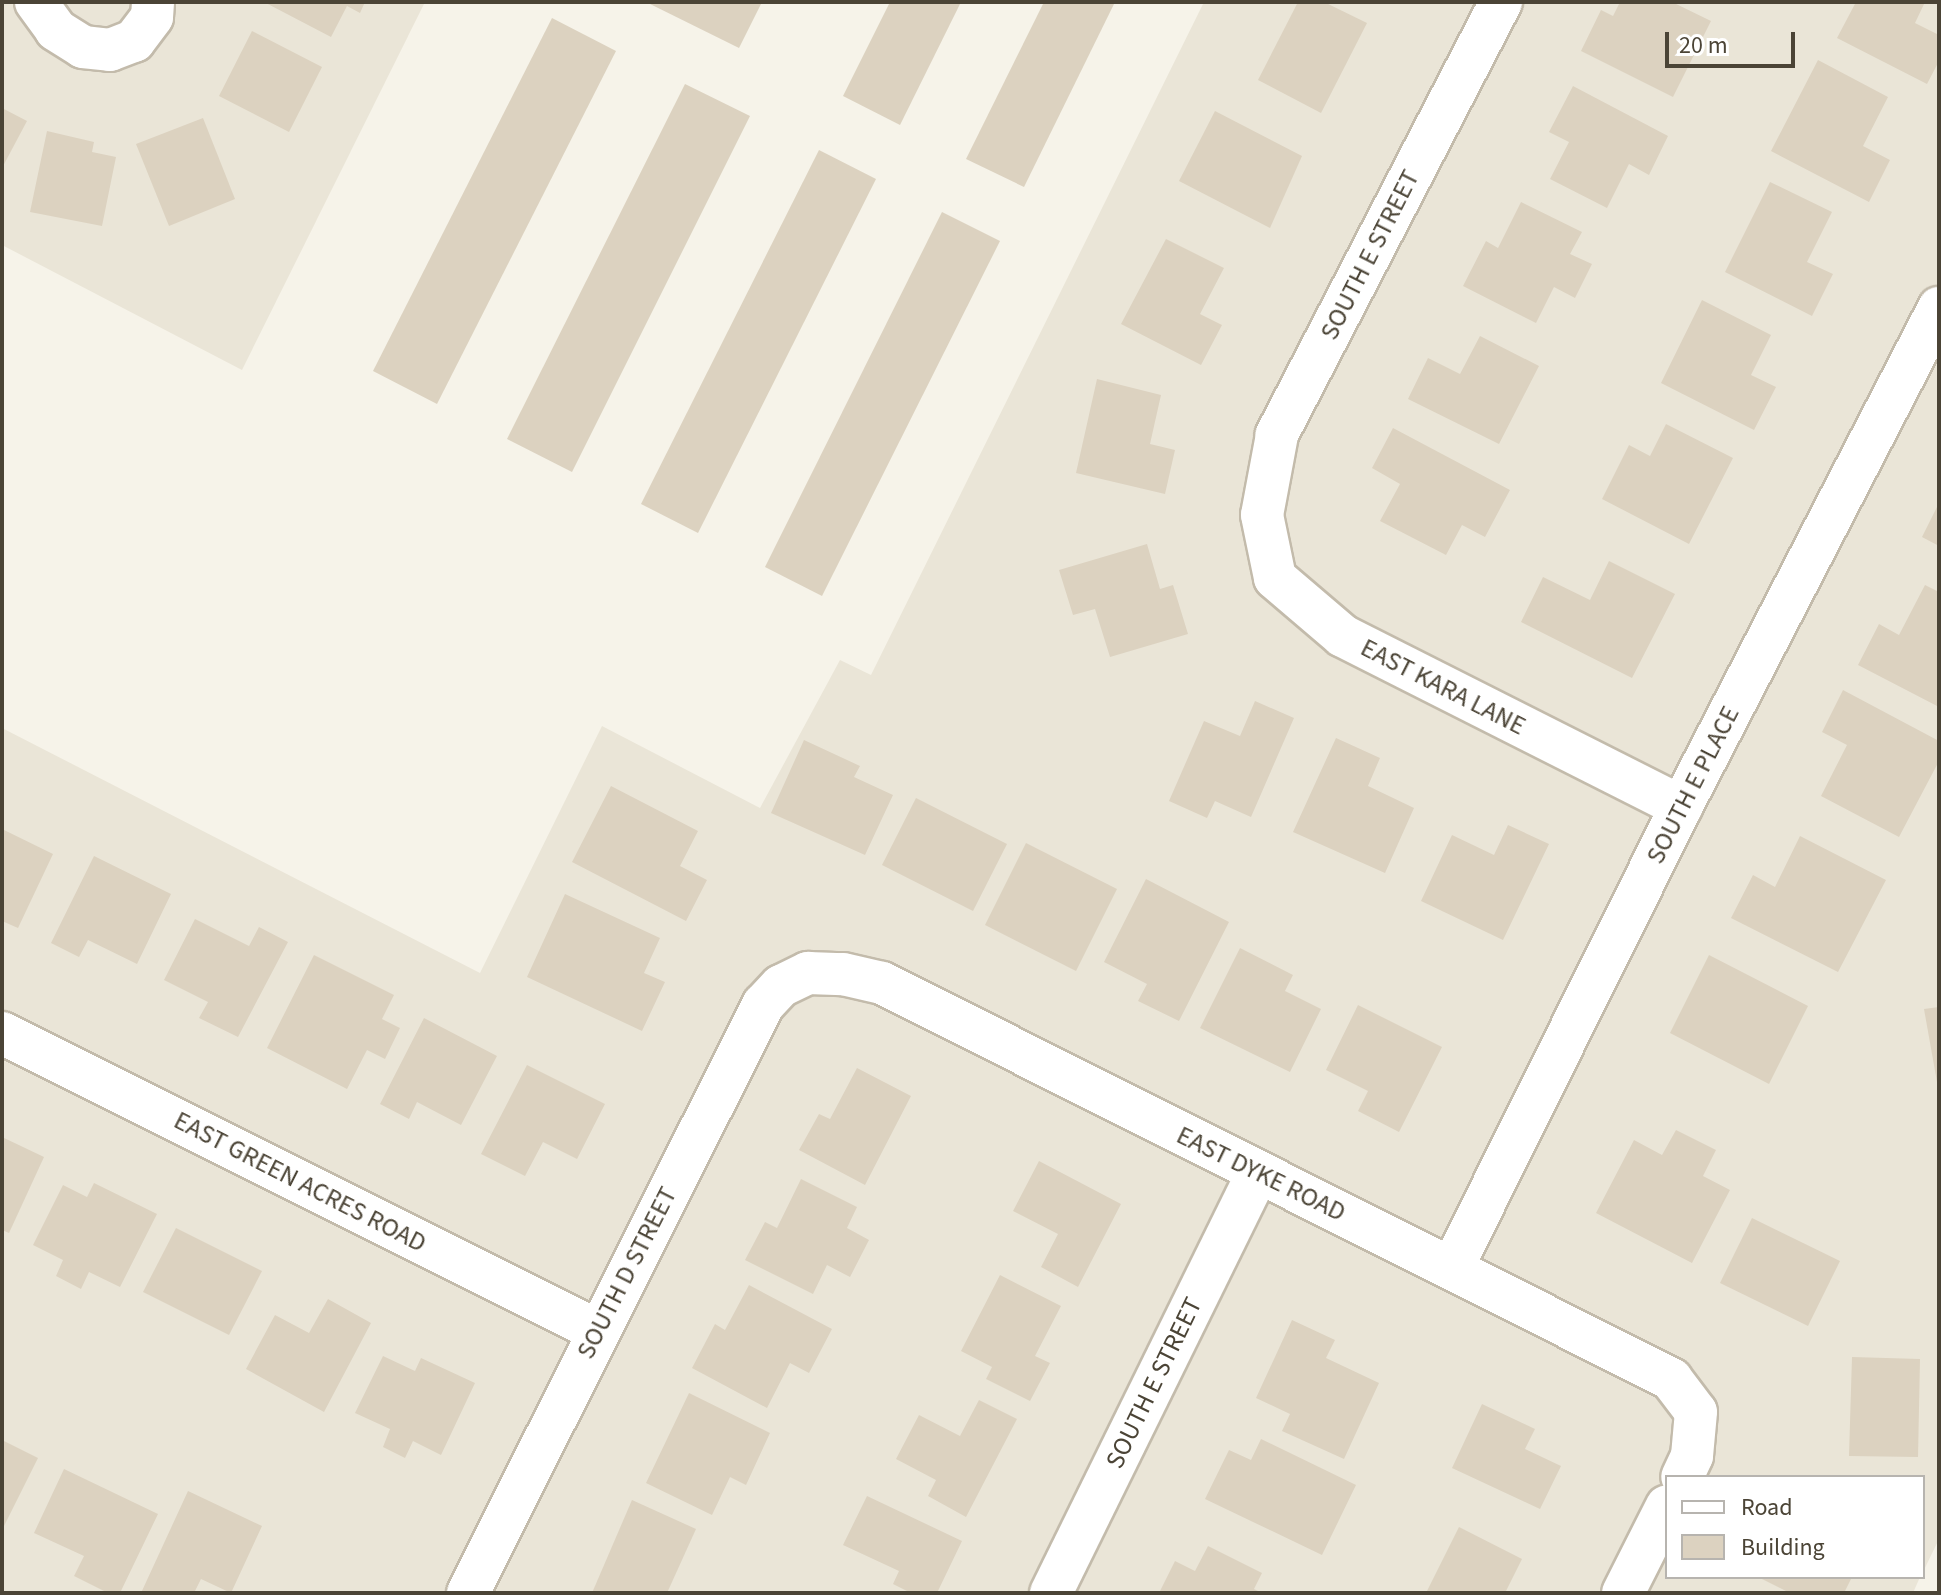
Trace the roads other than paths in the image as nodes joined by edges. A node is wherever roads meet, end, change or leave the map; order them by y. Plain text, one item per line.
1 (36, 2) edge
2 (153, 2) edge
3 (1501, 2) edge
4 (1939, 308) edge
5 (1262, 515) joint
6 (1681, 807) junction
7 (808, 973) joint
8 (2, 1033) edge
9 (1258, 1173) junction
10 (1453, 1266) junction
11 (598, 1331) junction
12 (1683, 1475) edge
13 (1665, 1510) edge
14 (468, 1593) edge
15 (1051, 1593) edge
16 (1623, 1593) edge

1 - 2 street
3 - 5 street, SOUTH E STREET
4 - 6 street, SOUTH E PLACE
5 - 6 street, EAST KARA LANE
6 - 10 street, SOUTH E PLACE
7 - 9 street, EAST DYKE ROAD
7 - 11 street, SOUTH D STREET
8 - 11 street, EAST GREEN ACRES ROAD
9 - 10 street, EAST DYKE ROAD
9 - 15 street, SOUTH E STREET
10 - 12 street, EAST DYKE ROAD
11 - 14 street, SOUTH D STREET
13 - 16 street

